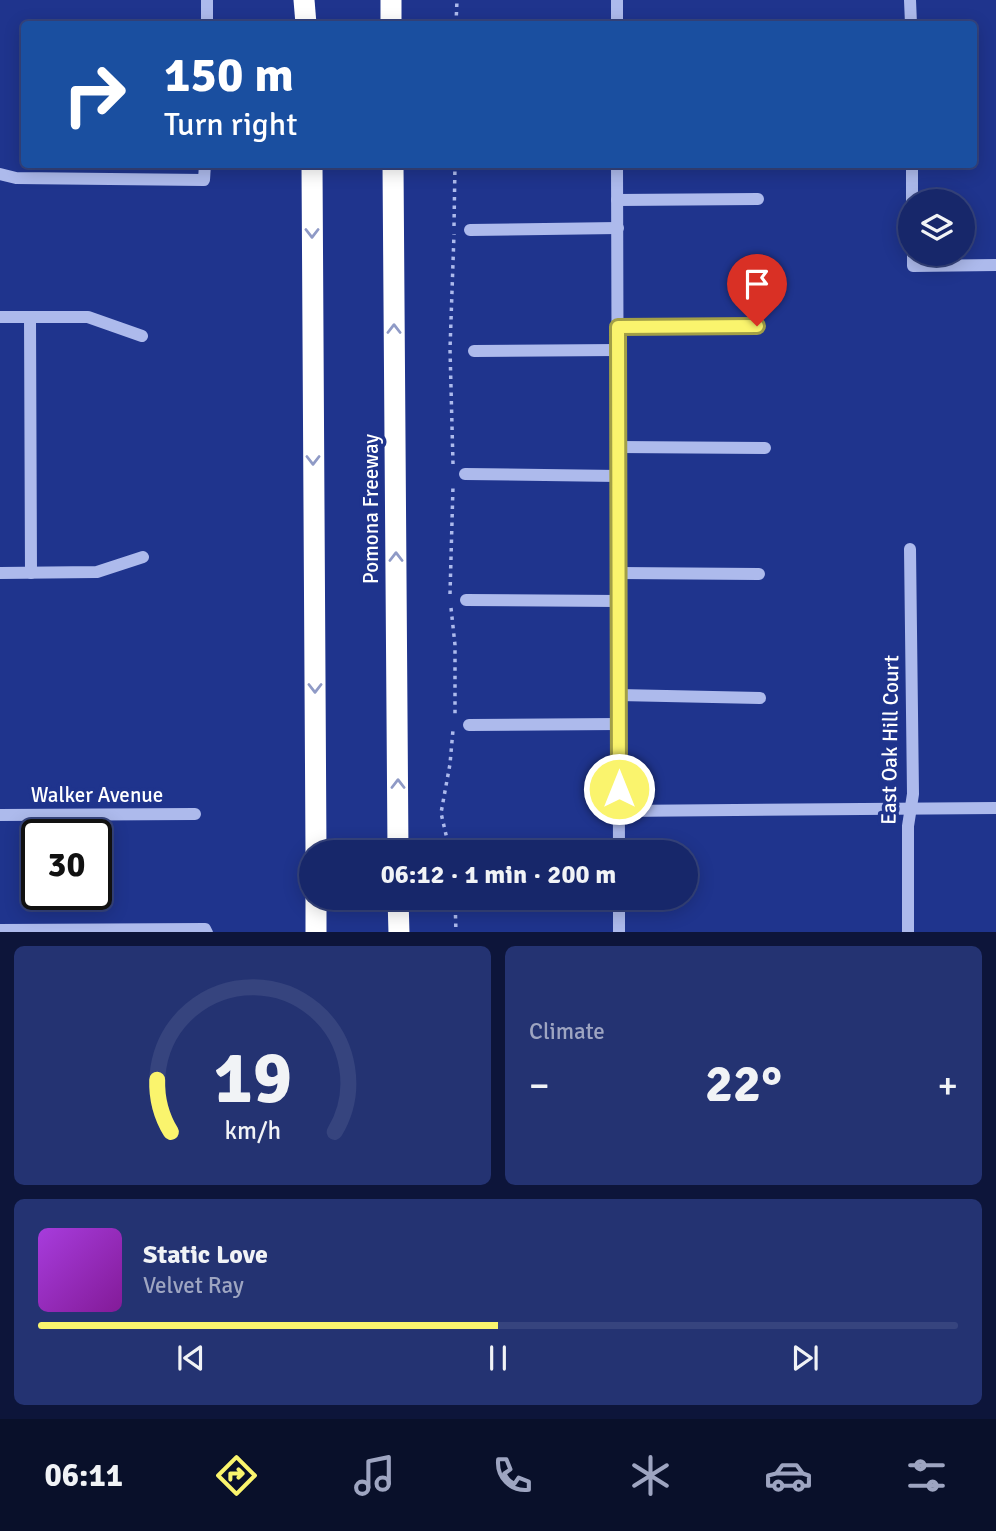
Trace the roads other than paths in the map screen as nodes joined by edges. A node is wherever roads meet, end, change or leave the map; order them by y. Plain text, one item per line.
1 (207, 0) edge
2 (304, 0) edge
3 (311, 0) edge
4 (391, 0) edge
5 (617, 0) edge
6 (910, 0) edge
7 (207, 21) edge
8 (306, 21) edge
9 (311, 21) edge
10 (391, 21) edge
11 (617, 21) edge
12 (911, 21) edge
13 (205, 168) edge
14 (312, 168) edge
15 (393, 168) edge
16 (617, 168) edge
17 (912, 168) edge
18 (0, 174) edge
19 (912, 189) edge
20 (617, 200) junction
21 (758, 200) dead end
22 (618, 228) junction
23 (470, 230) dead end
24 (975, 264) edge
25 (996, 265) edge
26 (0, 317) edge
27 (30, 317) junction
28 (757, 326) dead end
29 (618, 327) junction
30 (142, 336) dead end
31 (618, 350) junction
32 (474, 351) dead end
33 (618, 447) junction
34 (765, 447) dead end
35 (618, 476) junction
36 (459, 477) road end
37 (910, 549) dead end
38 (143, 557) dead end
39 (0, 573) edge
40 (31, 573) junction
41 (619, 573) junction
42 (759, 574) dead end
43 (466, 600) dead end
44 (619, 601) junction
45 (619, 695) junction
46 (760, 698) dead end
47 (619, 724) junction
48 (468, 725) dead end
49 (911, 808) junction
50 (996, 808) edge
51 (619, 811) junction
52 (195, 814) dead end
53 (0, 815) edge
54 (316, 840) edge
55 (398, 840) edge
56 (619, 840) edge
57 (316, 910) edge
58 (398, 910) edge
59 (619, 910) edge
60 (0, 930) edge
61 (113, 931) edge
62 (206, 931) edge
63 (316, 932) edge
64 (399, 932) edge
65 (619, 932) edge
66 (908, 932) edge

1 - 7 street
2 - 8 highway
3 - 9 highway
4 - 10 highway
5 - 11 street
6 - 12 street
13 - 18 street
14 -> 54 highway
55 -> 15 highway, Pomona Freeway
16 - 20 street
17 - 19 street
20 - 21 street
20 - 22 street
22 - 23 street
22 - 29 street
24 - 25 street
26 - 27 street
27 - 30 street
27 - 40 street
28 - 29 street
29 - 31 street
31 - 32 street
31 - 33 street
33 - 34 street
33 - 35 street
35 - 36 street
35 - 41 street
37 - 49 street, East Oak Hill Court
38 - 40 street
39 - 40 street
41 - 42 street
41 - 44 street
43 - 44 street
44 - 45 street
45 - 46 street
45 - 47 street
47 - 48 street
47 - 51 street
49 - 50 street
49 - 51 street
49 - 66 street, East Oak Hill Court
51 - 56 street
52 - 53 street, Walker Avenue
57 - 63 highway
58 - 64 highway
59 - 65 street
60 - 61 street
61 - 62 street

